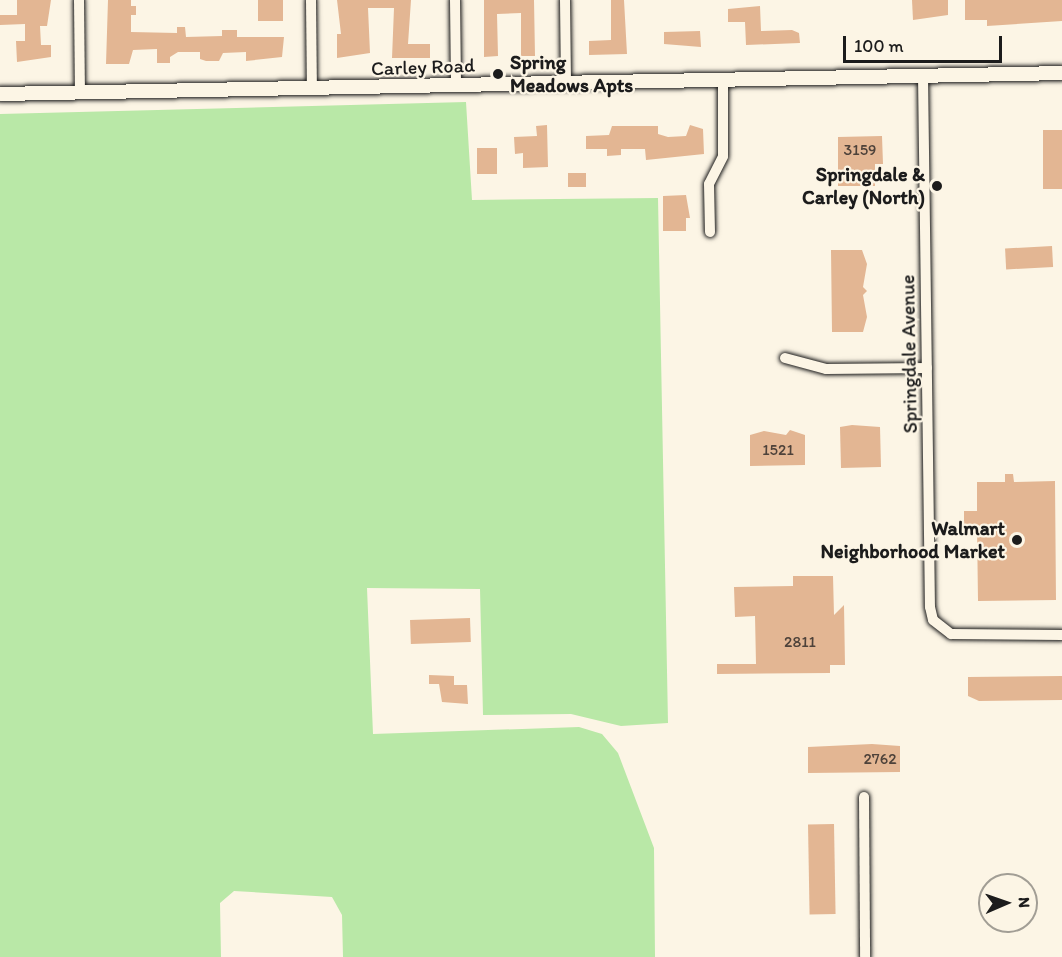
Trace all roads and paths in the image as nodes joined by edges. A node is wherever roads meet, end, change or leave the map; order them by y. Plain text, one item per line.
1 (79, 0) edge
2 (311, 0) edge
3 (455, 0) edge
4 (565, 0) edge
5 (1062, 73) edge
6 (924, 75) junction
7 (723, 80) junction
8 (567, 83) junction
9 (456, 86) junction
10 (312, 90) junction
11 (0, 94) edge
12 (80, 94) junction
13 (710, 232) dead end
14 (785, 358) dead end
15 (927, 368) junction
16 (1062, 635) edge
17 (864, 797) dead end
18 (865, 957) edge

1 - 12 street
2 - 10 street
3 - 9 street
4 - 8 street
5 - 6 street, Carley Road
6 - 7 street, Carley Road
6 - 15 street, Springdale Avenue
7 - 8 street, Carley Road
7 - 13 street
8 - 9 street, Carley Road
9 - 10 street, Carley Road
10 - 12 street, Carley Road
11 - 12 street, Carley Road
14 - 15 street
15 - 16 street, Springdale Avenue
17 - 18 street

